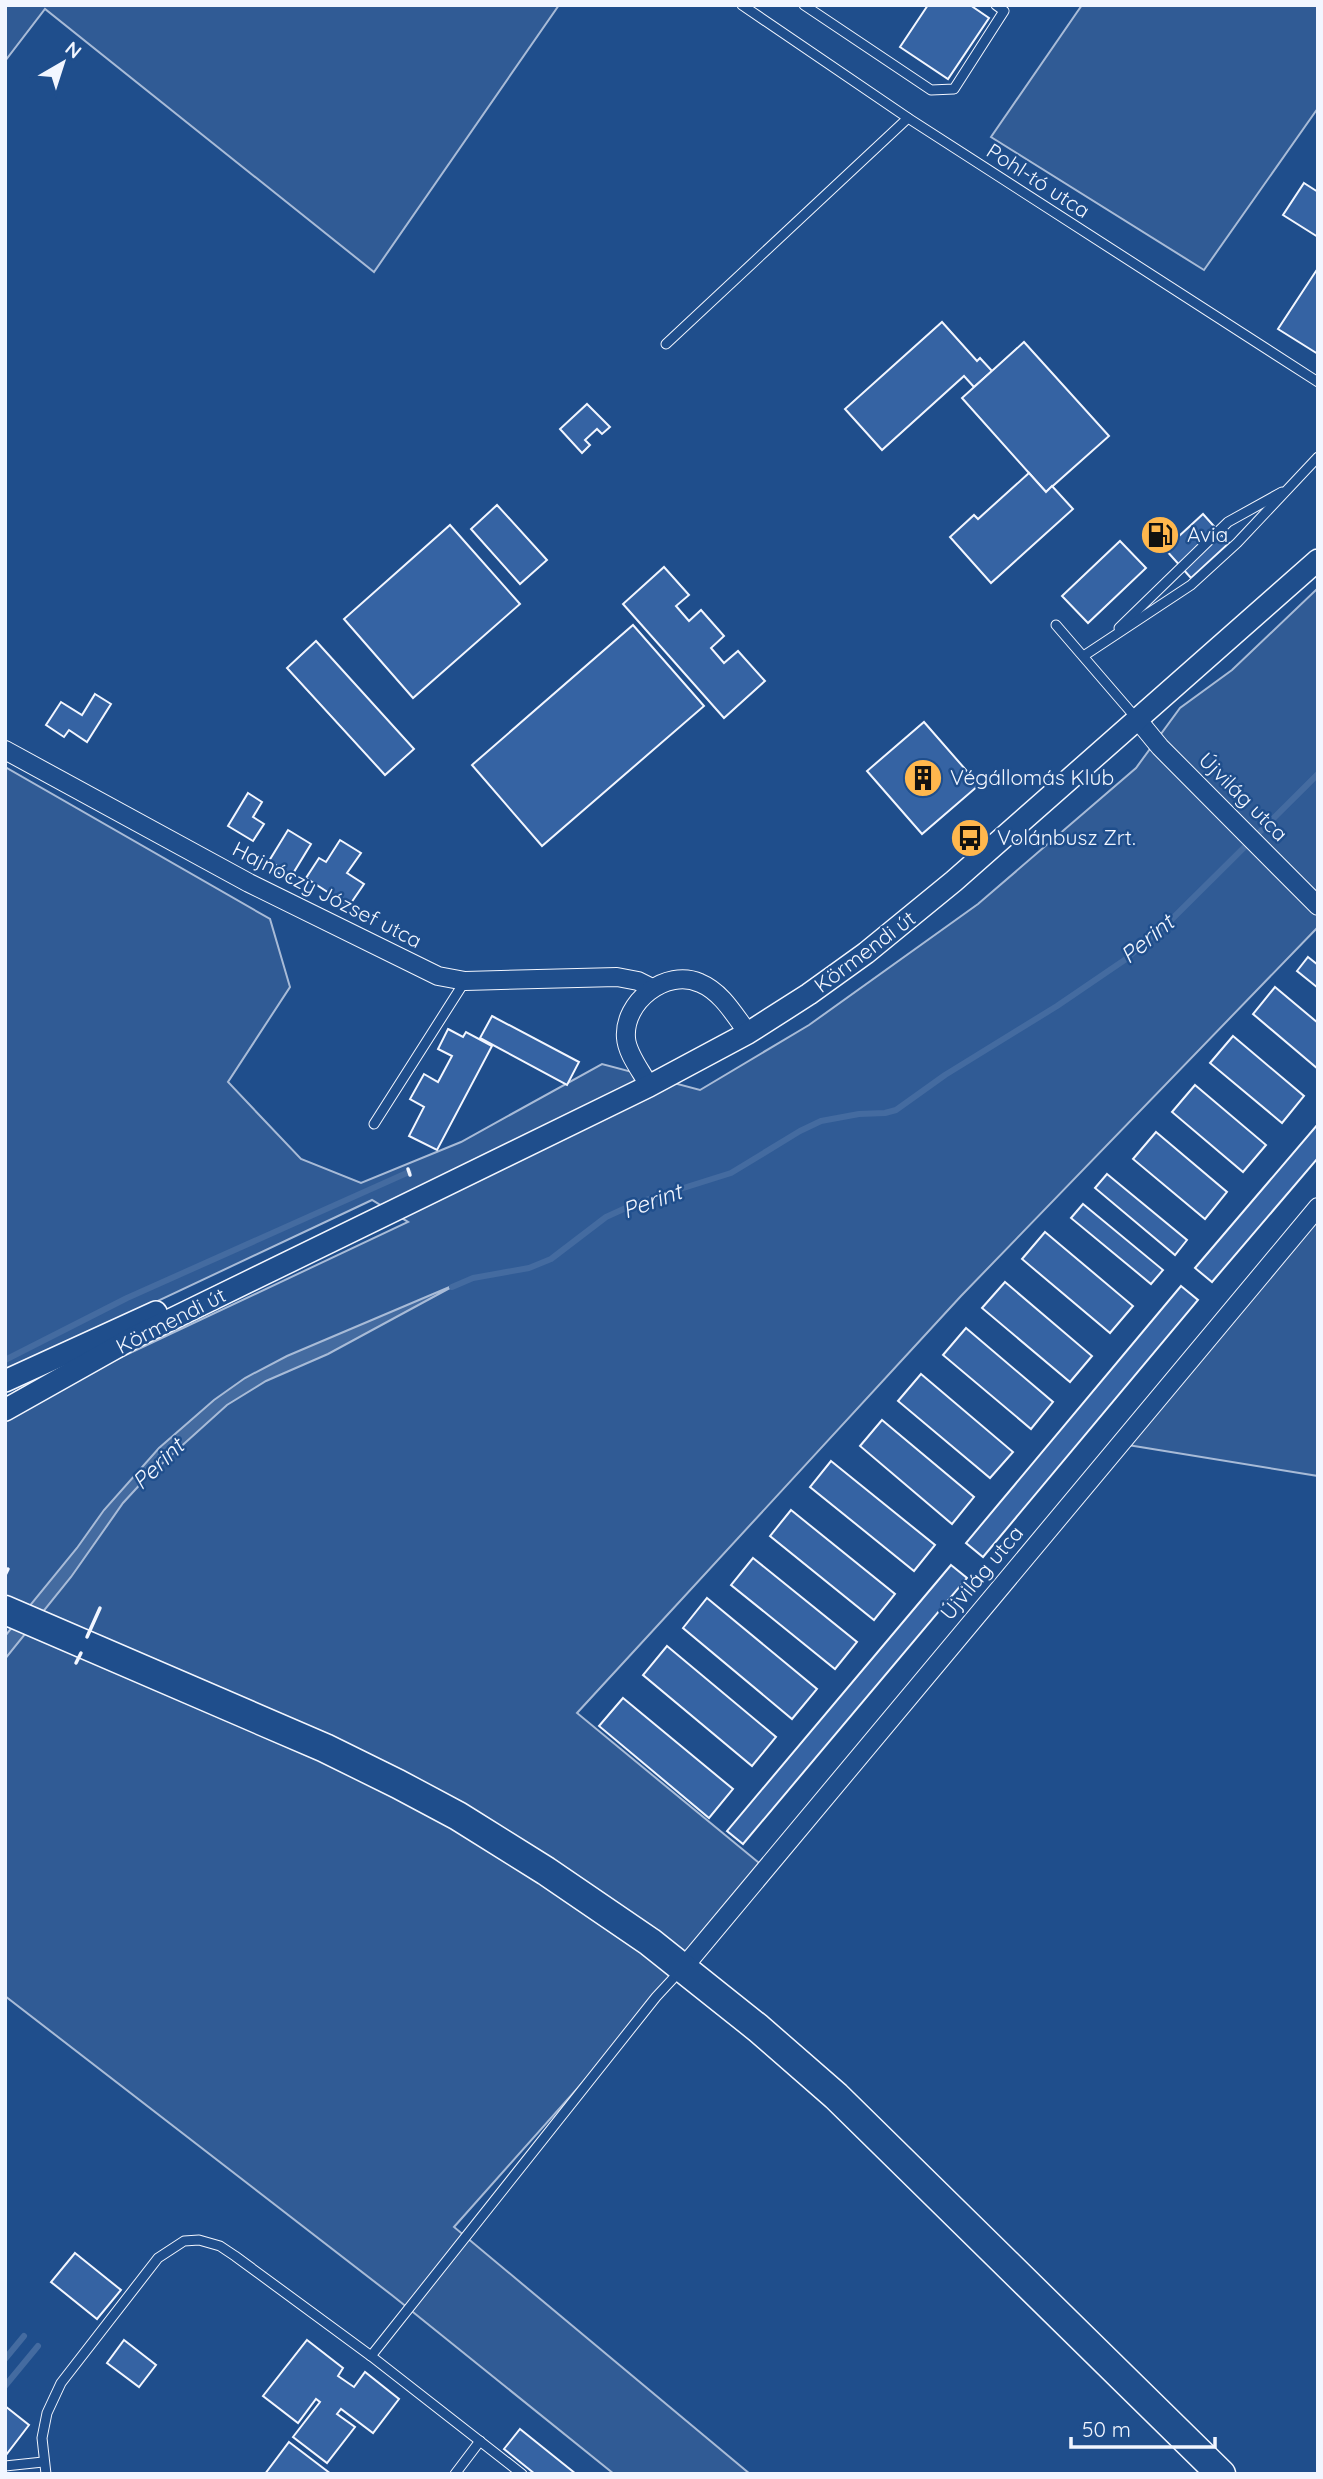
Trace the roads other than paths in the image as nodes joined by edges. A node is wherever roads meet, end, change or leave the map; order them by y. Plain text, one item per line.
1 (742, 5) edge
2 (804, 5) edge
3 (996, 5) edge
4 (908, 118) junction
5 (666, 344) dead end
6 (1318, 382) edge
7 (1318, 457) edge
8 (1289, 488) junction
9 (1318, 560) edge
10 (1056, 625) dead end
11 (1102, 644) junction
12 (1085, 655) junction
13 (1137, 719) junction
14 (5, 750) edge
15 (1318, 906) edge
16 (465, 981) junction
17 (652, 988) junction
18 (748, 1033) junction
19 (649, 1086) junction
20 (374, 1124) dead end
21 (1318, 1207) edge
22 (339, 1236) junction
23 (5, 1381) edge
24 (5, 1410) edge
25 (5, 1611) edge
26 (682, 1968) junction
27 (371, 2356) junction
28 (480, 2441) junction
29 (43, 2462) junction
30 (5, 2466) edge
31 (47, 2474) edge
32 (455, 2474) edge
33 (522, 2474) edge
34 (1221, 2474) edge

1 - 4 lane, Pohl-tó utca
2 - 3 lane
4 - 5 lane
4 - 6 lane, Pohl-tó utca
7 - 8 lane
8 - 11 lane
8 - 11 lane
9 - 13 street, Körmendi út
10 - 12 lane
11 - 12 lane
12 - 13 lane
13 - 15 street, Újvilág utca
13 - 18 street, Körmendi út
14 - 16 street, Hajnóczy József utca
16 - 17 street, Hajnóczy József utca
16 - 20 lane
17 - 18 street
17 - 19 street
18 - 19 street, Körmendi út
19 - 22 street, Körmendi út
21 - 26 street, Újvilág utca
22 - 23 street, Körmendi út
22 - 24 street, Körmendi út
25 - 26 main road
26 - 27 lane
26 - 34 main road
27 - 28 lane
27 - 29 lane
28 - 32 lane
28 - 33 lane
29 - 30 lane
29 - 31 lane

